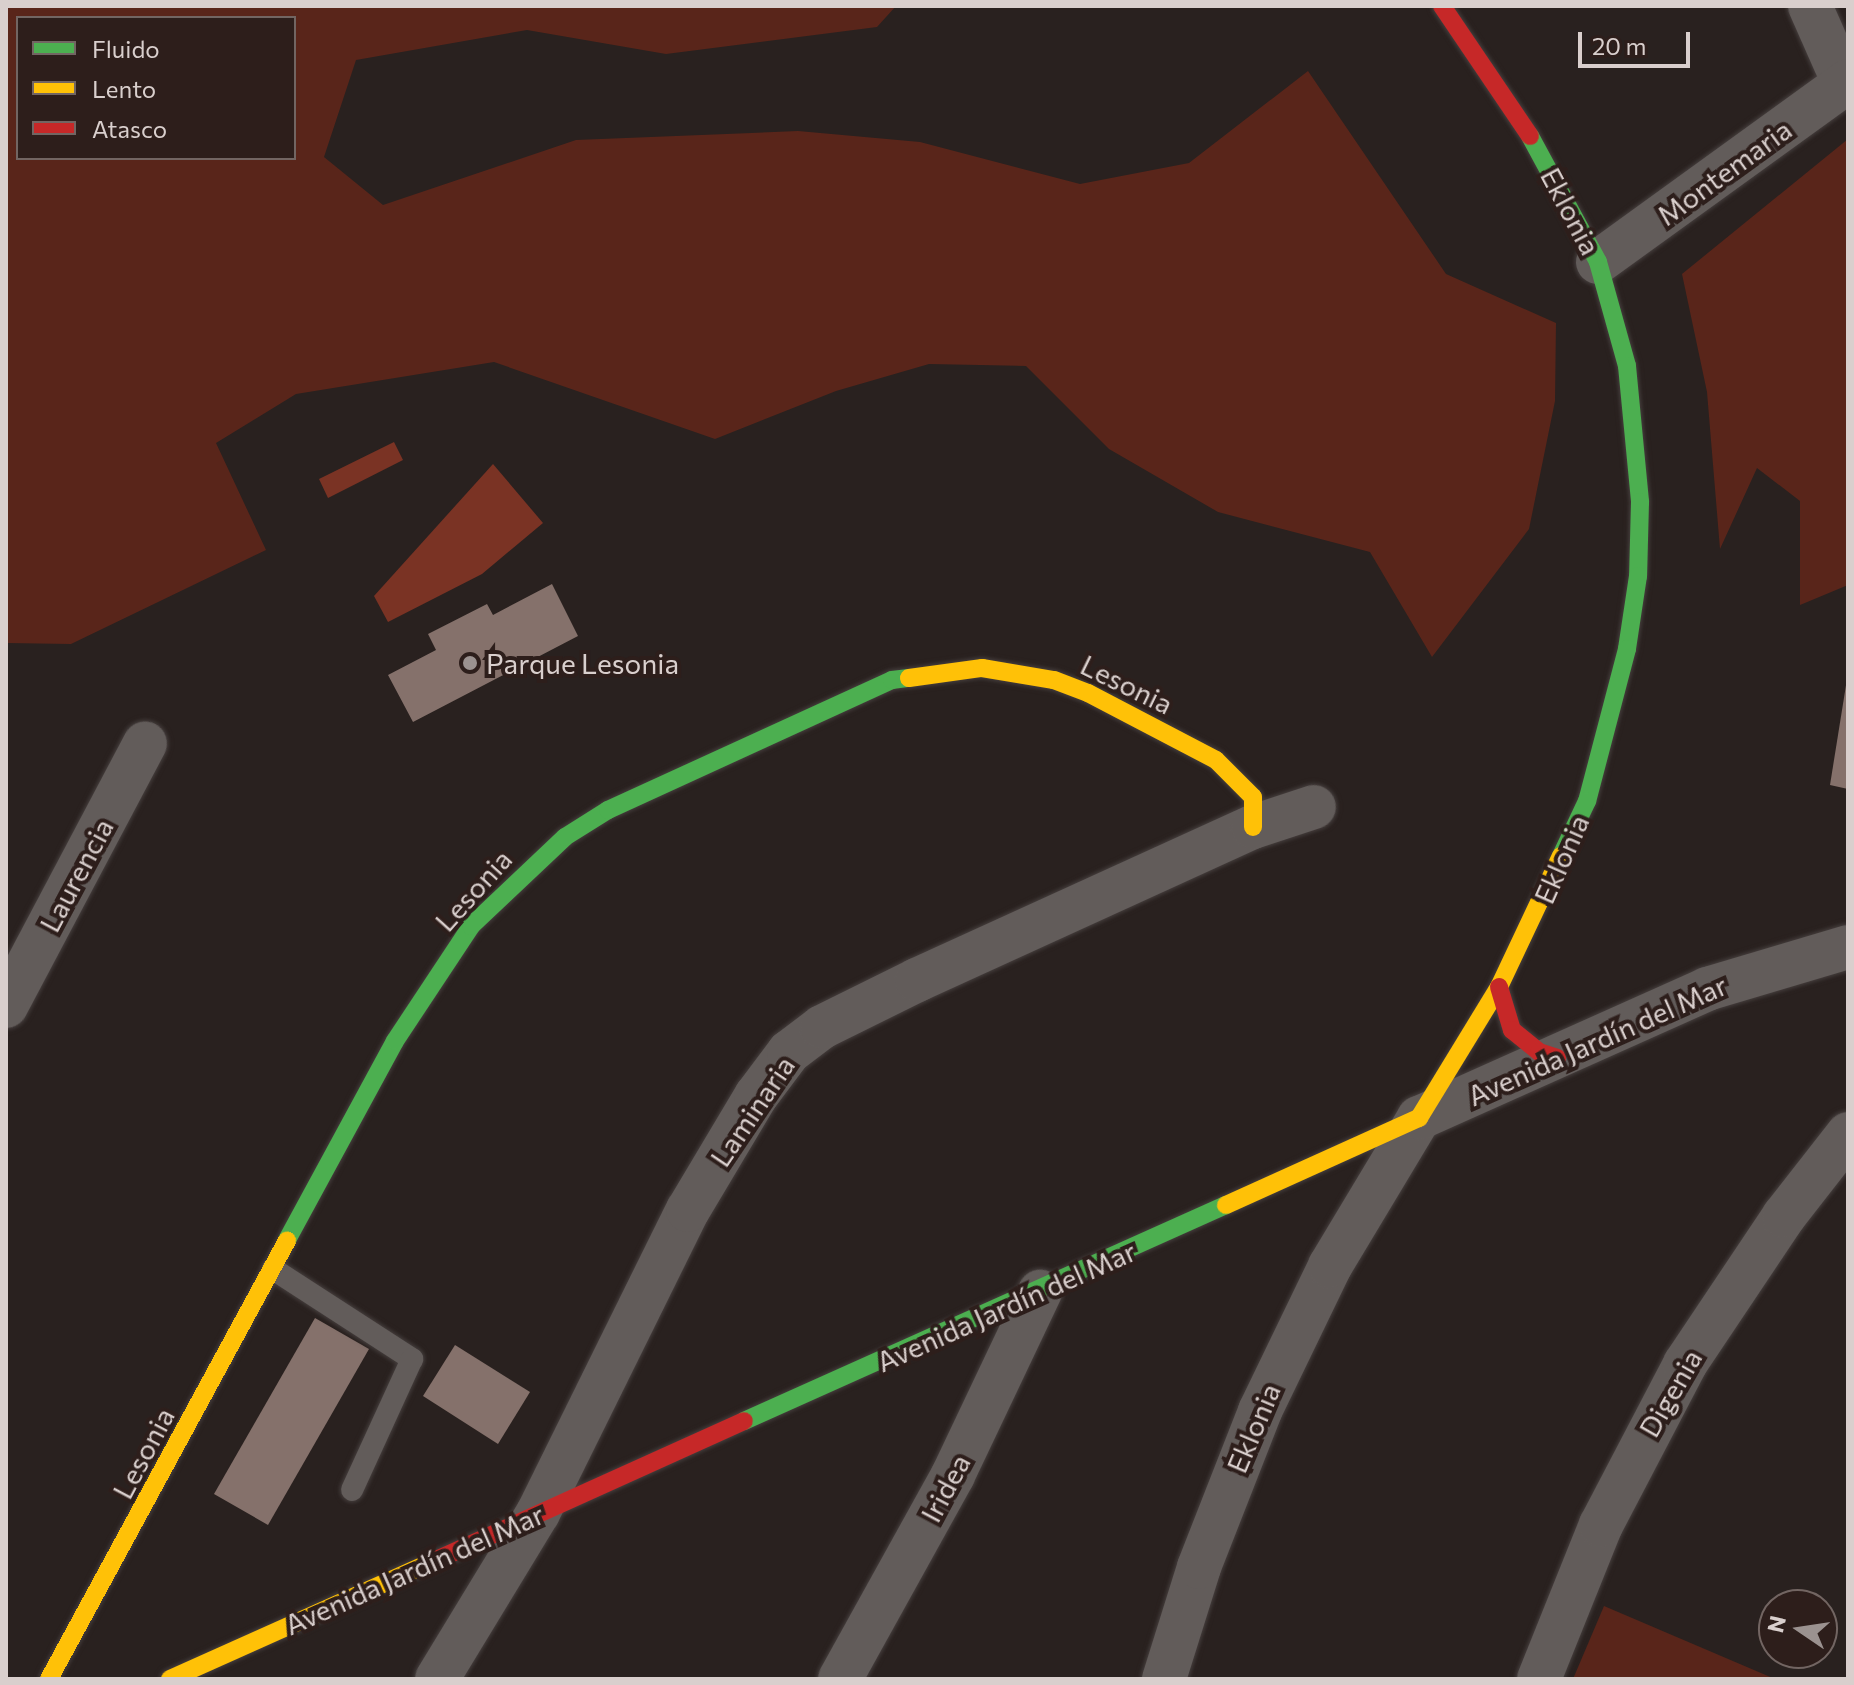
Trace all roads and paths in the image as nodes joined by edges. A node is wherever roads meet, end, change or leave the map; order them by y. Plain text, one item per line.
1 (1442, 6) edge
2 (1810, 6) edge
3 (1846, 82) edge
4 (1598, 262) junction
5 (145, 744) dead end
6 (1314, 807) dead end
7 (1253, 827) junction
8 (1848, 947) edge
9 (1499, 987) junction
10 (6, 1006) edge
11 (1557, 1058) junction
12 (1419, 1118) junction
13 (1848, 1134) edge
14 (273, 1269) junction
15 (1040, 1292) junction
16 (352, 1490) dead end
17 (538, 1513) junction
18 (49, 1679) edge
19 (170, 1679) edge
20 (437, 1679) edge
21 (840, 1679) edge
22 (1164, 1679) edge
23 (1539, 1679) edge

1 - 4 street, Eklonia
2 - 3 street
3 - 4 street, Montemaria
4 - 9 street, Eklonia
5 - 10 street, Laurencia
6 - 7 street, Laminaria
7 - 14 street, Lesonia
7 - 17 street, Laminaria
8 - 11 street, Avenida Jardín del Mar
9 - 11 street
9 - 12 street, Eklonia
11 - 12 street, Avenida Jardín del Mar
12 - 15 street, Avenida Jardín del Mar
12 - 22 street, Eklonia
13 - 23 street, Digenia
14 - 16 lane
14 - 18 street, Lesonia
15 - 17 street, Avenida Jardín del Mar
15 - 21 street, Iridea
17 - 19 street, Avenida Jardín del Mar
17 - 20 street, Laminaria

